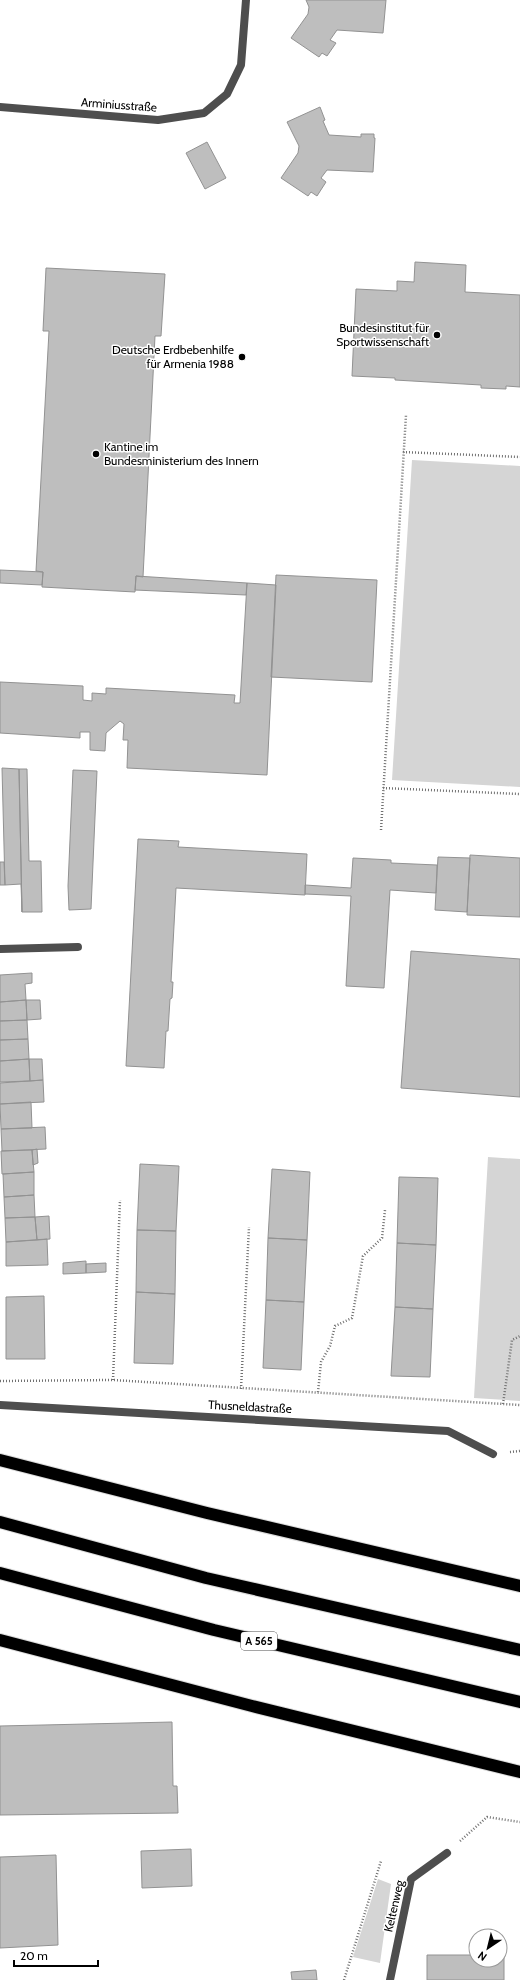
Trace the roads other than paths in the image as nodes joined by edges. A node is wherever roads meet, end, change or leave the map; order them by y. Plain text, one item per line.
1 (246, 0) edge
2 (0, 108) edge
3 (78, 947) dead end
4 (0, 949) edge
5 (0, 1405) edge
6 (493, 1454) dead end
7 (0, 1460) edge
8 (0, 1522) edge
9 (0, 1573) edge
10 (520, 1586) edge
11 (0, 1640) edge
12 (520, 1650) edge
13 (520, 1702) edge
14 (520, 1772) edge
15 (447, 1853) road end
16 (390, 1980) edge

1 - 2 street, Arminiusstraße
3 - 4 street
5 - 6 street, Thusneldastraße
7 - 10 highway
8 - 12 highway
9 - 13 highway, A 565
11 - 14 highway
15 - 16 street, Keltenweg

